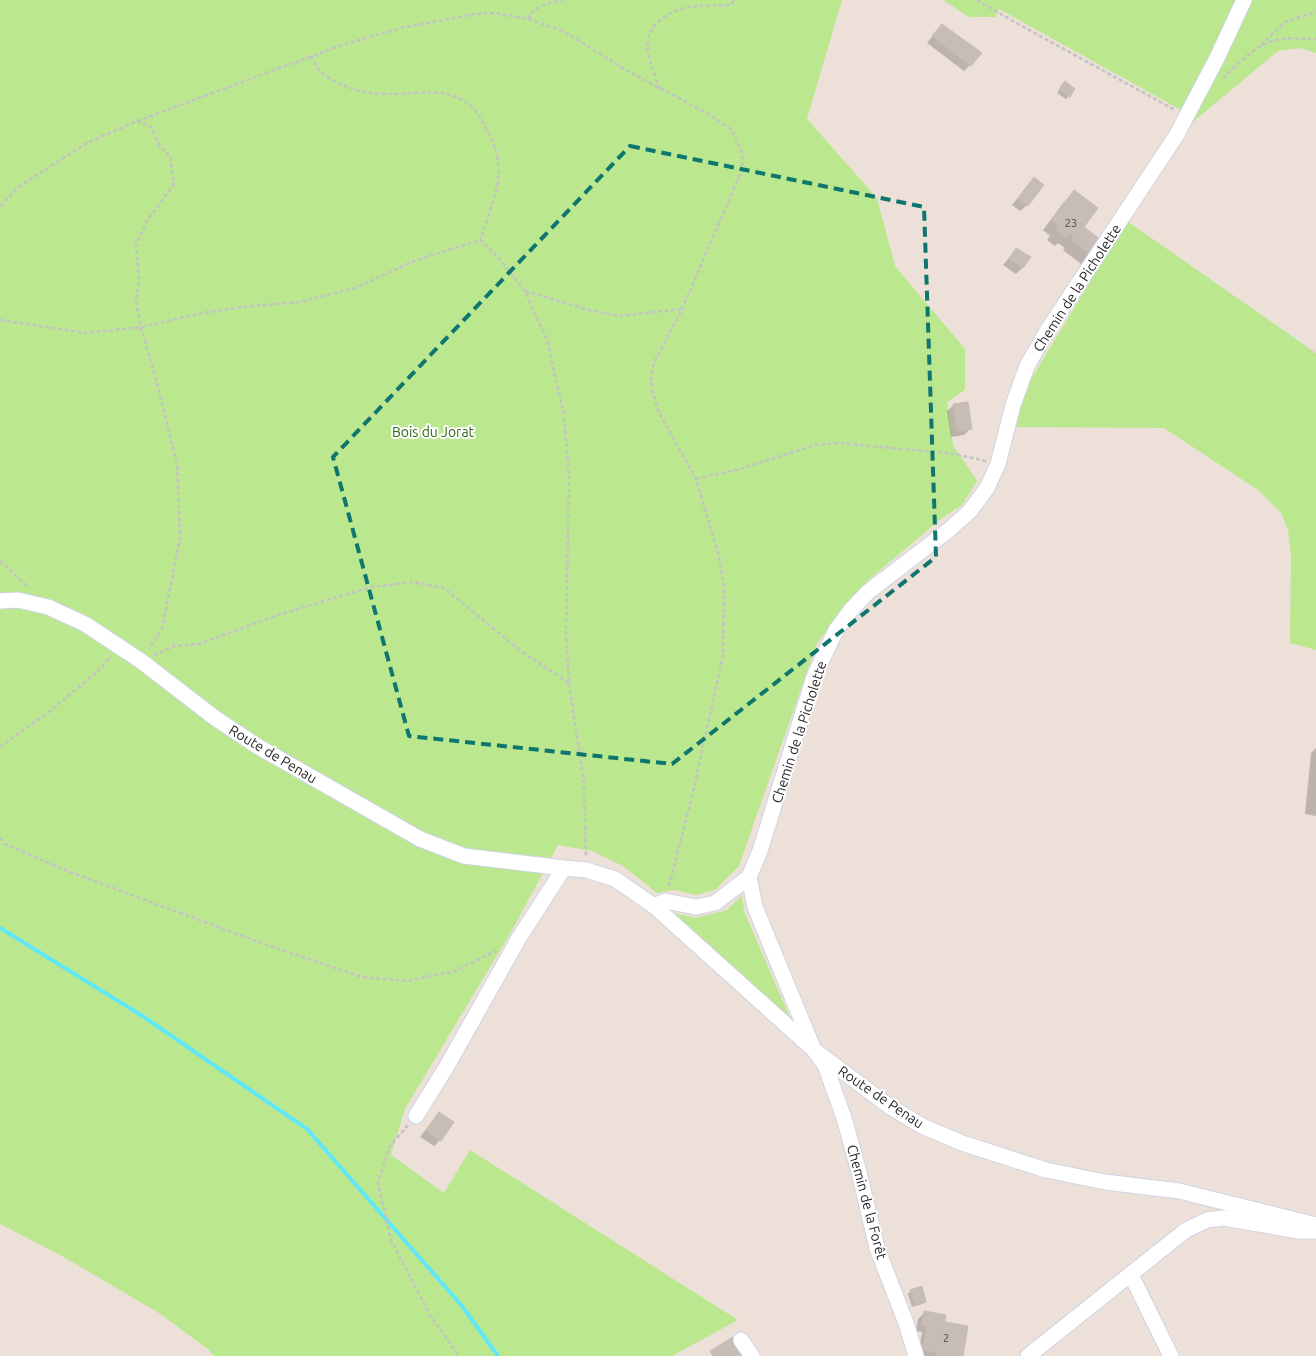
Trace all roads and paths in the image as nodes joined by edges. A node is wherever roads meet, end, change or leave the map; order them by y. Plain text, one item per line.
1 (563, 0) edge
2 (734, 0) edge
3 (978, 0) edge
4 (1244, 0) edge
5 (1316, 12) edge
6 (528, 19) junction
7 (1316, 39) edge
8 (1260, 46) junction
9 (311, 56) junction
10 (1223, 78) dead end
11 (659, 88) junction
12 (1187, 116) junction
13 (138, 120) junction
14 (0, 206) edge
15 (480, 240) junction
16 (526, 291) junction
17 (682, 309) junction
18 (0, 320) edge
19 (141, 327) junction
20 (998, 464) junction
21 (696, 479) junction
22 (0, 561) edge
23 (27, 587) dead end
24 (0, 601) edge
25 (120, 646) junction
26 (141, 661) junction
27 (569, 683) junction
28 (0, 746) edge
29 (0, 838) edge
30 (564, 868) junction
31 (586, 870) junction
32 (749, 876) junction
33 (660, 903) junction
34 (497, 951) dead end
35 (814, 1050) junction
36 (416, 1116) joint
37 (1316, 1225) edge
38 (1316, 1231) edge
39 (1131, 1274) junction
40 (741, 1340) dead end
41 (459, 1356) edge
42 (752, 1356) edge
43 (916, 1356) edge
44 (1028, 1356) edge
45 (1171, 1356) edge

1 - 6 path
2 - 11 path
3 - 12 path
4 - 12 street, Chemin de la Picholette
5 - 8 path
6 - 9 path
6 - 11 path
7 - 8 path
8 - 10 path
9 - 13 path
9 - 15 path
11 - 17 path
12 - 20 street, Chemin de la Picholette
13 - 14 path
13 - 19 path
15 - 16 path
15 - 19 path
16 - 17 path
16 - 27 path
17 - 21 path
18 - 19 path
19 - 26 path
20 - 21 path
20 - 32 street, Chemin de la Picholette
21 - 33 path
22 - 23 path
24 - 25 street, Route de Penau
25 - 26 street, Route de Penau
25 - 28 path
26 - 27 path
26 - 30 street, Route de Penau
27 - 31 path
29 - 34 path
30 - 31 street, Route de Penau
30 - 36 street
31 - 33 street, Route de Penau
32 - 33 street
32 - 35 street
33 - 35 street, Route de Penau
35 - 37 street, Route de Penau
35 - 43 street, Chemin de la Forêt
36 - 41 path
38 - 39 street
39 - 44 street
39 - 45 street
40 - 42 street

